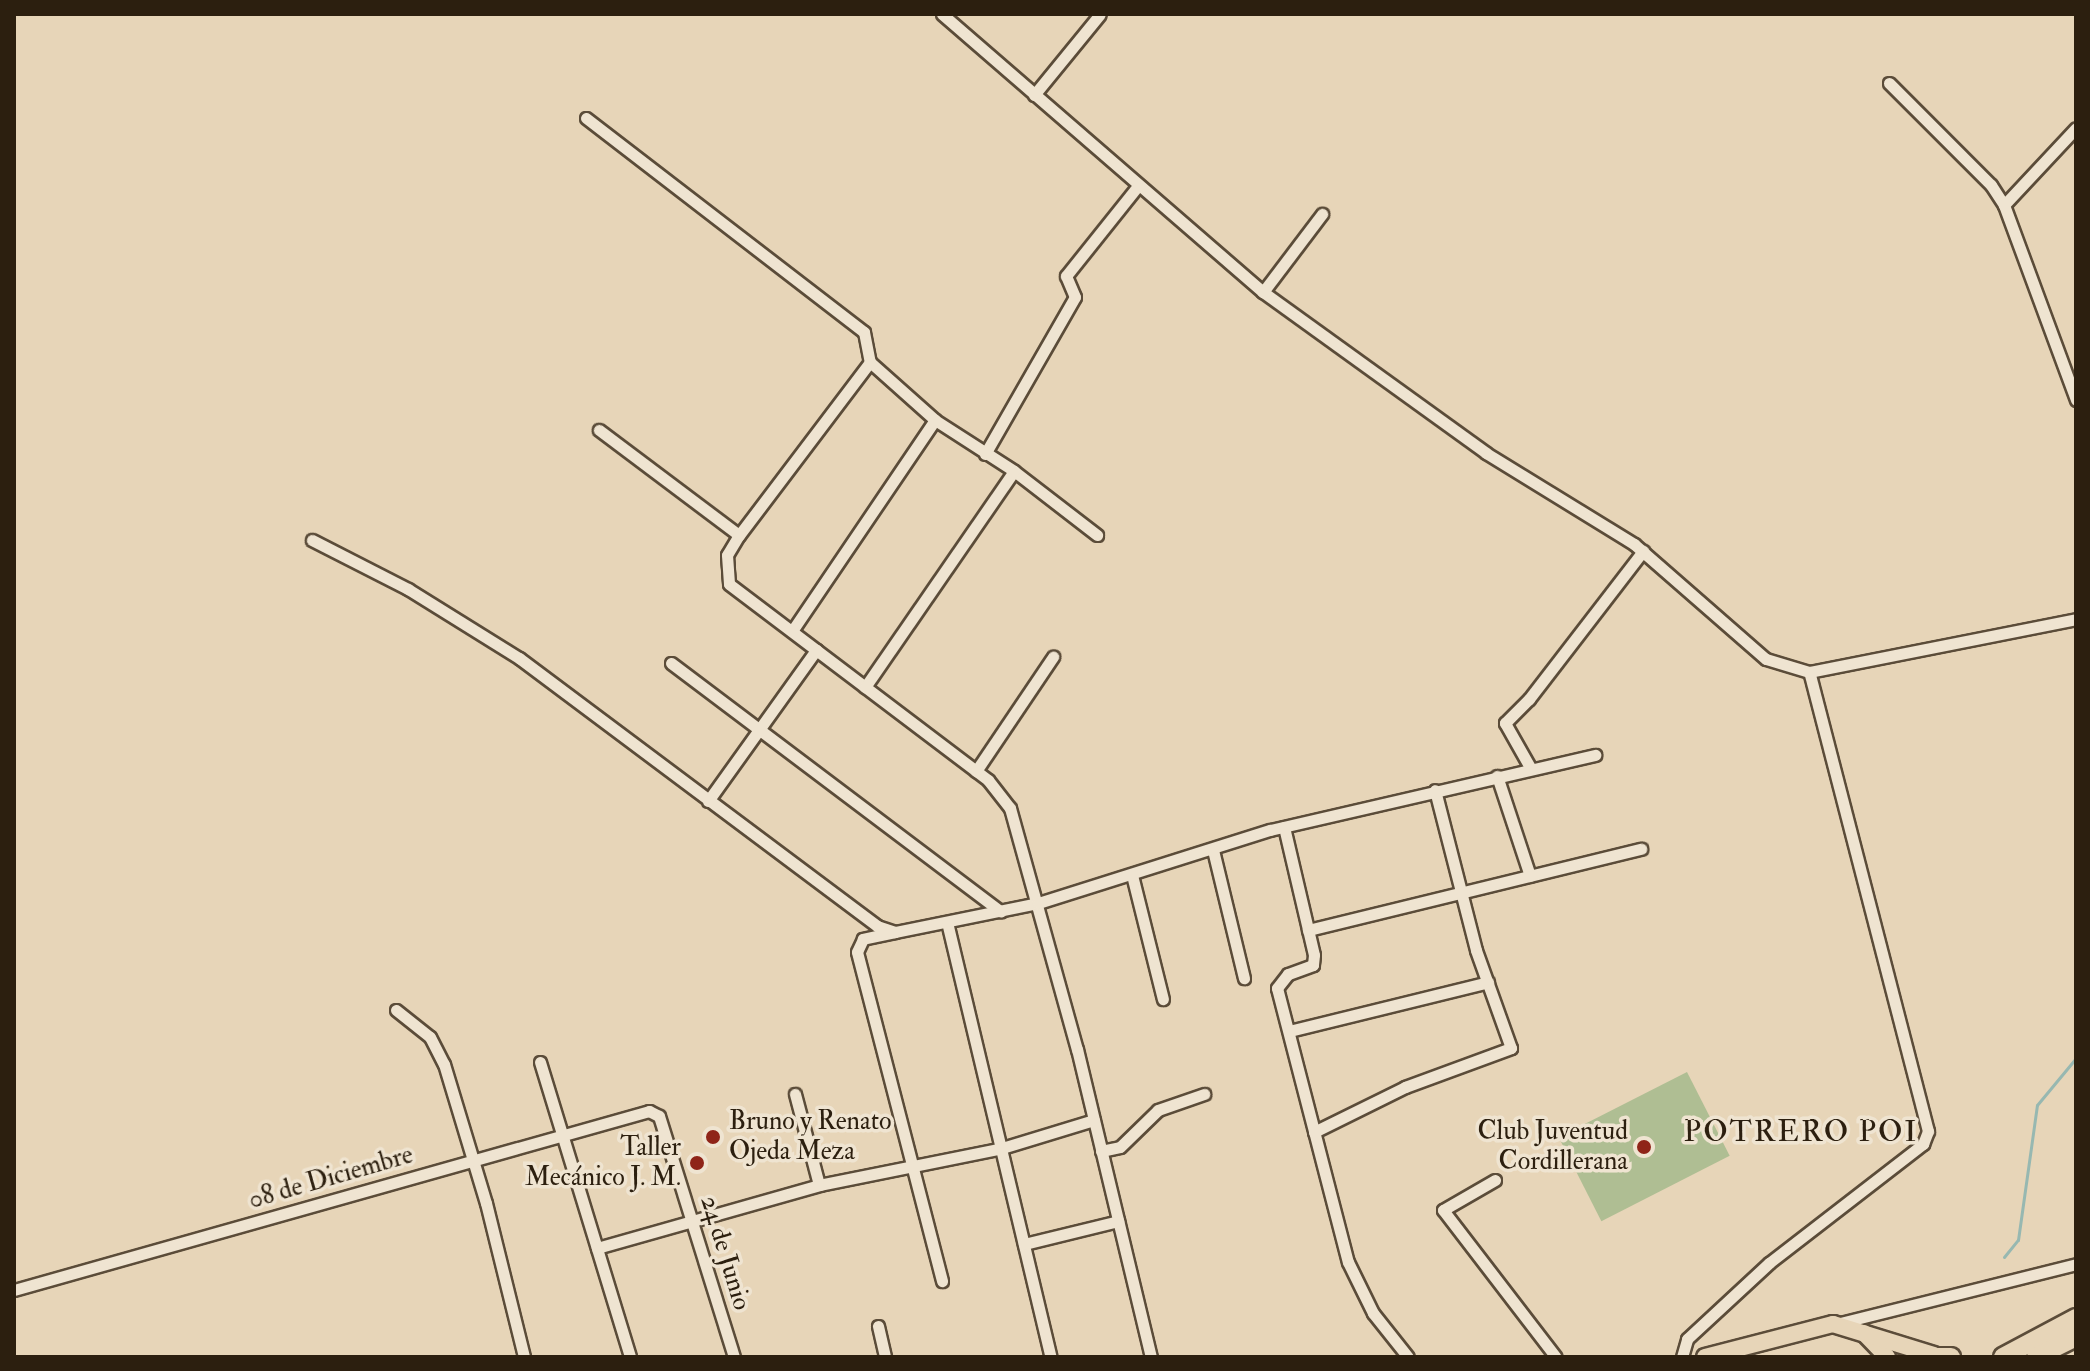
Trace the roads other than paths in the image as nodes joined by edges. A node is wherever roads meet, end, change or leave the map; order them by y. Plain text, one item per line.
1 (942, 14) edge
2 (1100, 14) edge
3 (1889, 83) dead end
4 (1034, 95) junction
5 (586, 118) dead end
6 (2076, 128) edge
7 (1137, 187) junction
8 (2004, 205) junction
9 (1322, 214) dead end
10 (1263, 292) junction
11 (870, 362) junction
12 (2076, 400) edge
13 (935, 420) junction
14 (599, 430) dead end
15 (985, 454) junction
16 (1014, 471) junction
17 (739, 535) junction
18 (1097, 535) dead end
19 (312, 540) dead end
20 (1643, 551) junction
21 (2076, 619) edge
22 (792, 631) junction
23 (816, 650) junction
24 (1053, 657) dead end
25 (671, 663) dead end
26 (1809, 672) junction
27 (865, 687) junction
28 (762, 727) junction
29 (1595, 755) dead end
30 (1531, 769) junction
31 (976, 771) junction
32 (1497, 776) junction
33 (1435, 790) junction
34 (708, 801) junction
35 (1284, 827) junction
36 (1641, 849) dead end
37 (1213, 850) junction
38 (1132, 875) junction
39 (1530, 876) junction
40 (1461, 893) junction
41 (1038, 903) junction
42 (1001, 912) junction
43 (947, 922) junction
44 (1308, 930) junction
45 (895, 932) junction
46 (1244, 978) dead end
47 (1488, 982) junction
48 (1163, 999) dead end
49 (396, 1010) dead end
50 (1289, 1031) junction
51 (540, 1062) dead end
52 (795, 1094) dead end
53 (1204, 1094) dead end
54 (659, 1116) joint
55 (1094, 1120) junction
56 (1314, 1132) junction
57 (559, 1134) junction
58 (1001, 1149) junction
59 (1101, 1151) junction
60 (474, 1159) junction
61 (911, 1164) junction
62 (1495, 1180) dead end
63 (819, 1185) junction
64 (1118, 1221) junction
65 (693, 1224) junction
66 (1024, 1244) junction
67 (597, 1248) junction
68 (2076, 1264) edge
69 (942, 1281) dead end
70 (14, 1290) edge
71 (2076, 1318) edge
72 (1833, 1324) junction
73 (878, 1326) dead end
74 (1860, 1330) junction
75 (2076, 1337) edge
76 (1937, 1356) edge
77 (524, 1357) edge
78 (630, 1357) edge
79 (734, 1357) edge
80 (885, 1357) edge
81 (1051, 1357) edge
82 (1151, 1357) edge
83 (1408, 1357) edge
84 (1556, 1357) edge
85 (1682, 1357) edge
86 (1705, 1357) edge
87 (1887, 1357) edge
88 (2003, 1357) edge
89 (2036, 1357) edge

1 - 4 street
2 - 4 street
3 - 8 street
4 - 7 street
5 - 11 street
6 - 8 street
7 - 10 street
7 - 15 street
8 - 12 street
9 - 10 street
10 - 20 street
11 - 13 street
11 - 17 street
13 - 15 street
13 - 22 street
14 - 17 street
15 - 16 street
16 - 18 street
16 - 27 street
17 - 22 street
19 - 34 street
20 - 26 street
20 - 30 street
21 - 26 street
22 - 23 street
23 - 27 street
23 - 28 street
24 - 31 street
25 - 28 street
26 - 85 street
27 - 31 street
28 - 34 street
28 - 42 street
29 - 30 street
30 - 32 street
31 - 41 street
32 - 33 street
32 - 39 street
33 - 35 street
33 - 40 street
34 - 45 street
35 - 37 street
35 - 44 street
36 - 39 street
37 - 38 street
37 - 46 street
38 - 41 street
38 - 48 street
39 - 40 street
40 - 44 street
40 - 47 street
41 - 42 street
41 - 55 street
42 - 43 street
43 - 45 street
43 - 58 street
44 - 50 street
45 - 61 street
47 - 50 street
47 - 56 street
49 - 60 street
50 - 56 street
51 - 57 street
52 - 63 street
53 - 59 street
54 - 57 street, 08 de Diciembre
54 - 65 street, 24 de Junio
55 - 58 street
55 - 59 street
56 - 83 street
57 - 60 street, 08 de Diciembre
57 - 67 street
58 - 61 street
58 - 66 street
59 - 64 street
60 - 70 street, 08 de Diciembre
60 - 77 street
61 - 63 street
61 - 69 street
62 - 84 street
63 - 65 street
64 - 66 street
64 - 82 street
65 - 67 street
65 - 79 street, 24 de Junio
66 - 81 street
67 - 78 street
68 - 72 street
71 - 88 highway
72 - 74 main road
72 - 86 main road
73 - 80 street
74 - 76 main road
74 - 87 main road
75 - 89 highway

